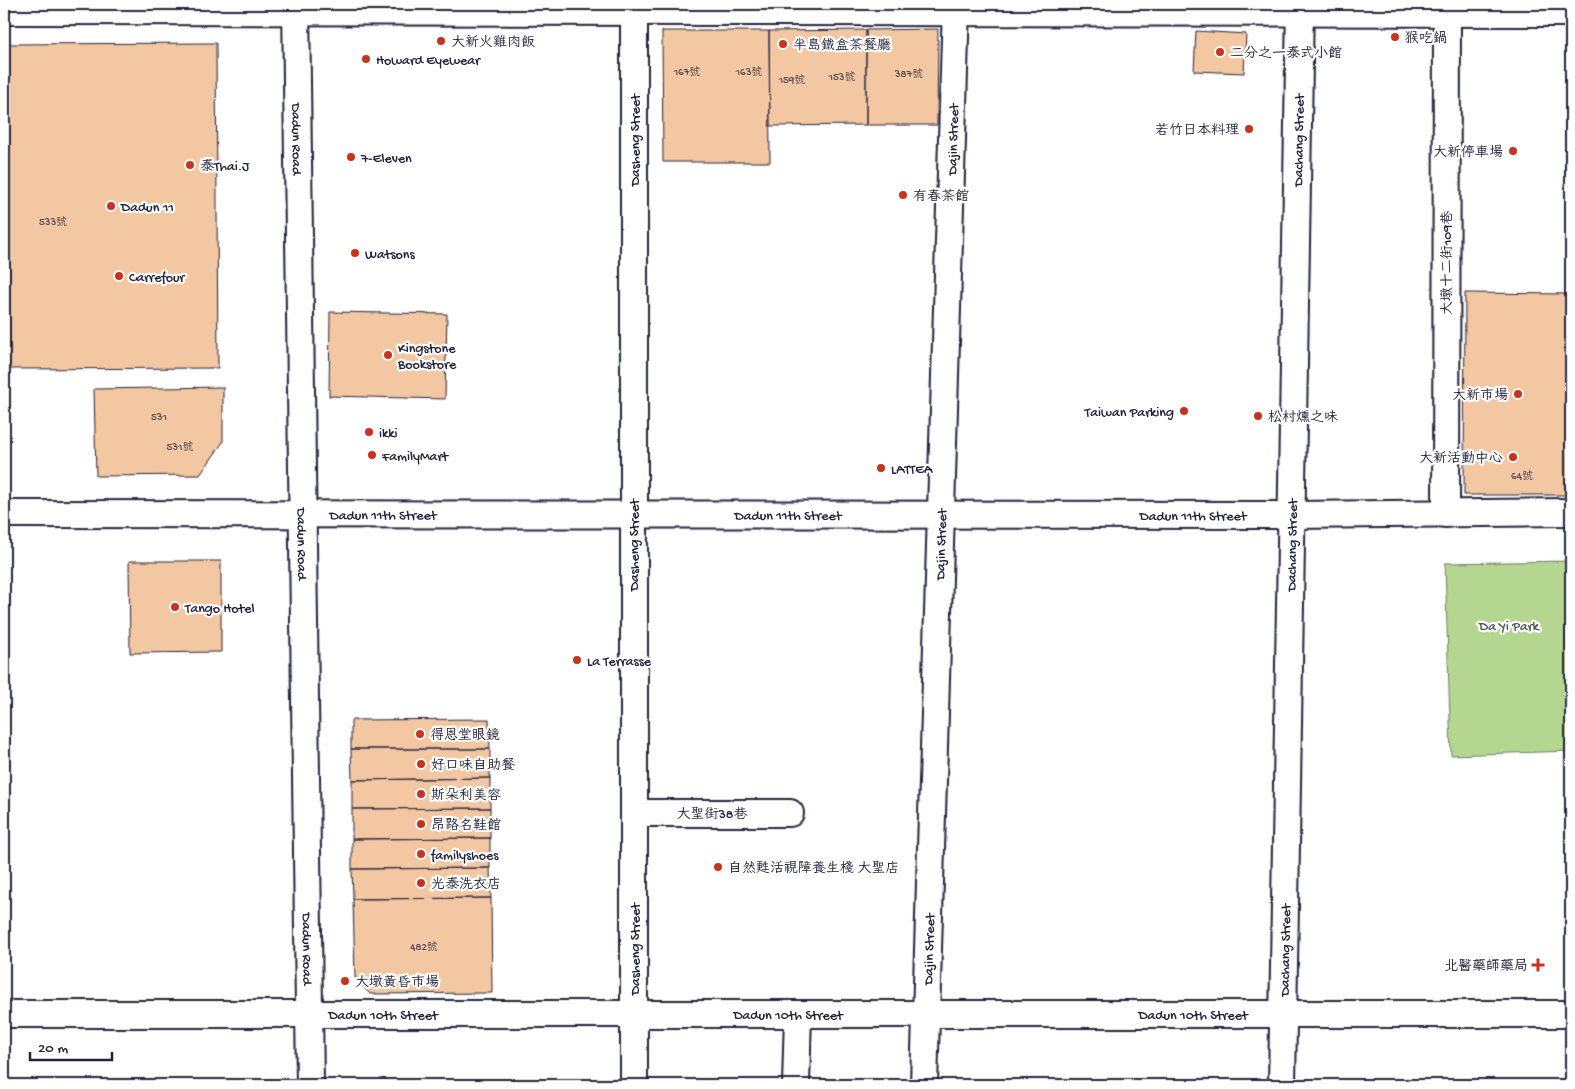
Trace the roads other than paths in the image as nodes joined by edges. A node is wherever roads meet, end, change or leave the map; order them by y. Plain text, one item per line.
1 (296, 8) edge
2 (634, 8) edge
3 (956, 8) edge
4 (1300, 8) edge
5 (4, 11) edge
6 (1447, 12) junction
7 (1571, 13) edge
8 (1571, 512) edge
9 (302, 513) junction
10 (4, 514) edge
11 (1446, 514) junction
12 (633, 515) junction
13 (940, 515) junction
14 (1292, 515) junction
15 (634, 813) junction
16 (790, 813) dead end
17 (4, 1014) edge
18 (309, 1014) junction
19 (634, 1014) junction
20 (798, 1014) junction
21 (926, 1014) junction
22 (1284, 1014) junction
23 (1571, 1014) edge
24 (310, 1085) edge
25 (634, 1085) edge
26 (796, 1085) edge
27 (924, 1085) edge
28 (1282, 1085) edge

1 - 2 street
1 - 5 street
1 - 9 street, Dadun Road
2 - 3 street
2 - 12 street, Dasheng Street
3 - 4 street
3 - 13 street, Dajin Street
4 - 6 street
4 - 14 street, Dachang Street
6 - 7 street
6 - 11 street, 大墩十二街109巷
8 - 11 street, Dadun 11th Street
9 - 10 street, Dadun 11th Street
9 - 12 street, Dadun 11th Street
9 - 18 street, Dadun Road
11 - 14 street, Dadun 11th Street
12 - 13 street, Dadun 11th Street
12 - 15 street, Dasheng Street
13 - 14 street, Dadun 11th Street
13 - 21 street, Dajin Street
14 - 22 street, Dachang Street
15 - 16 street, 大聖街38巷
15 - 19 street, Dasheng Street
17 - 18 street, Dadun 10th Street
18 - 19 street, Dadun 10th Street
18 - 24 street, Dadun Road
19 - 20 street, Dadun 10th Street
19 - 25 street, Dasheng Street
20 - 21 street, Dadun 10th Street
20 - 26 street
21 - 22 street, Dadun 10th Street
21 - 27 street, Dajin Street
22 - 23 street, Dadun 10th Street
22 - 28 street, Dachang Street

